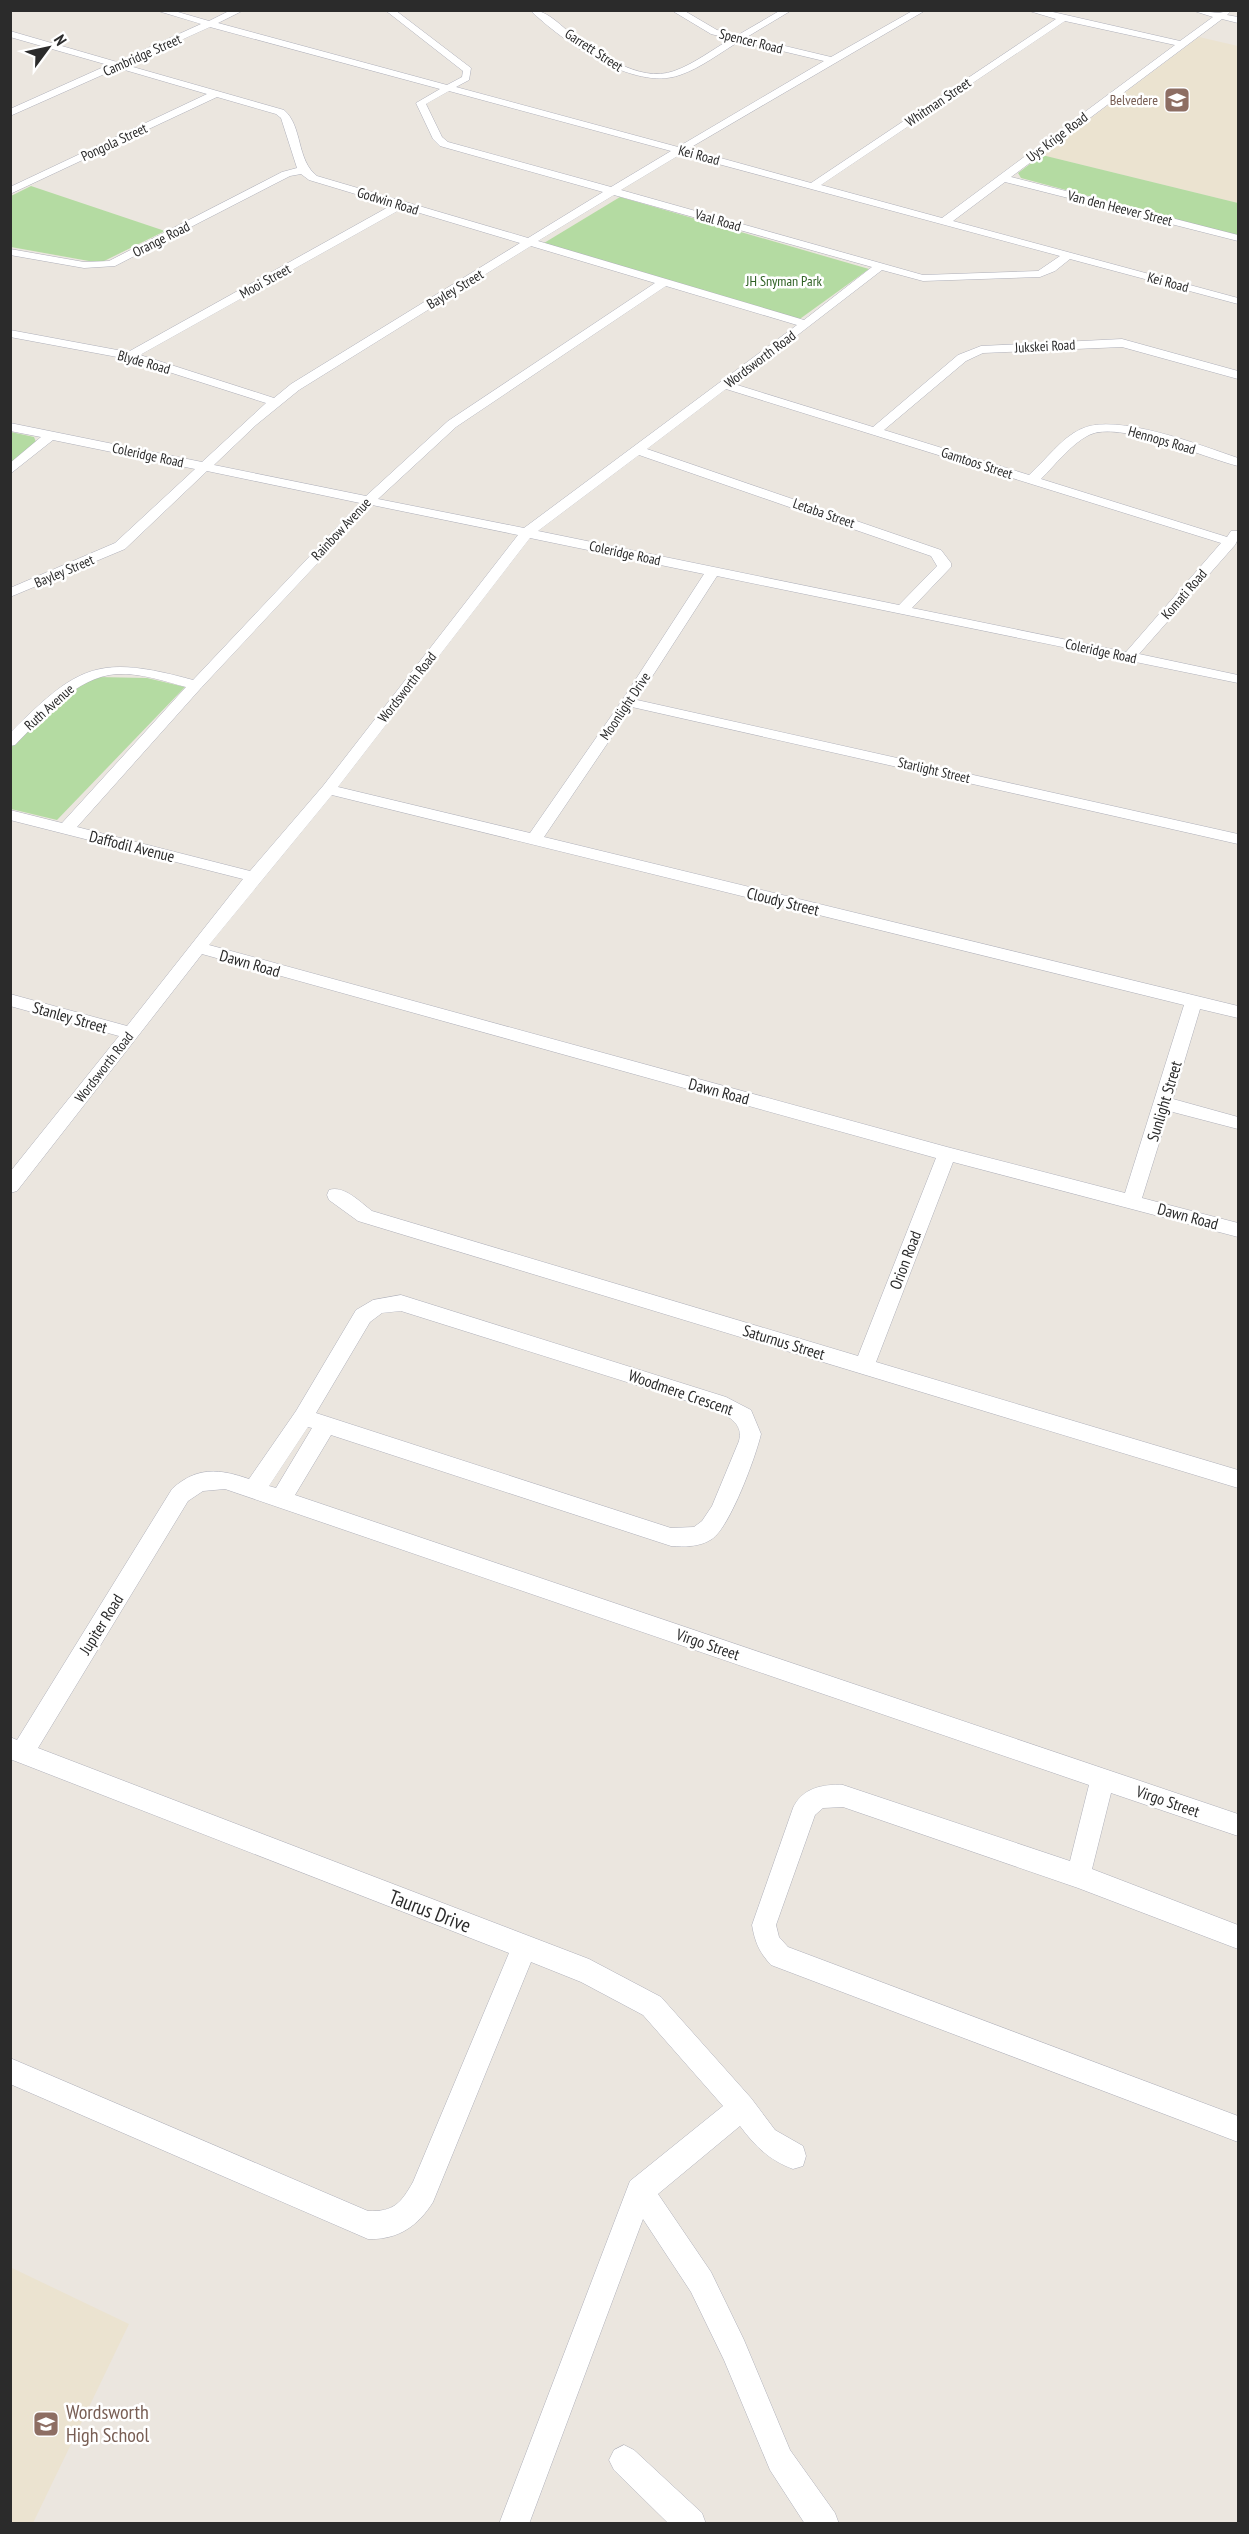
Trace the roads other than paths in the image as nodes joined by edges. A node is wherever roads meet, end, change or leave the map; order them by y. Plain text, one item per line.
1 (159, 10) edge
2 (240, 10) edge
3 (389, 10) edge
4 (534, 10) edge
5 (675, 10) edge
6 (788, 10) edge
7 (922, 10) edge
8 (1030, 10) edge
9 (1195, 10) edge
10 (1224, 13) edge
11 (1063, 18) junction
12 (1239, 20) edge
13 (210, 24) junction
14 (10, 34) edge
15 (24, 38) junction
16 (738, 38) junction
17 (10, 44) edge
18 (1181, 44) junction
19 (831, 60) junction
20 (119, 65) junction
21 (447, 88) junction
22 (217, 93) junction
23 (10, 113) edge
24 (680, 150) junction
25 (303, 170) junction
26 (1002, 178) junction
27 (813, 186) junction
28 (10, 191) edge
29 (615, 191) junction
30 (400, 205) junction
31 (944, 222) junction
32 (1239, 238) edge
33 (532, 243) junction
34 (10, 252) edge
35 (1068, 255) junction
36 (880, 266) junction
37 (663, 283) junction
38 (1239, 301) edge
39 (806, 324) junction
40 (10, 333) edge
41 (130, 356) junction
42 (1239, 375) edge
43 (725, 385) junction
44 (275, 402) junction
45 (10, 427) edge
46 (876, 431) junction
47 (51, 435) junction
48 (638, 450) junction
49 (1239, 462) edge
50 (204, 467) junction
51 (10, 470) edge
52 (1031, 481) junction
53 (369, 499) junction
54 (528, 532) junction
55 (1234, 537) edge
56 (713, 571) junction
57 (10, 593) edge
58 (902, 610) junction
59 (1129, 657) junction
60 (1239, 679) edge
61 (196, 685) junction
62 (628, 702) junction
63 (10, 742) edge
64 (328, 789) junction
65 (10, 814) edge
66 (66, 829) junction
67 (534, 839) junction
68 (1239, 839) edge
69 (254, 877) junction
70 (200, 948) junction
71 (10, 1000) edge
72 (1194, 1001) junction
73 (1239, 1012) edge
74 (130, 1033) junction
75 (1163, 1103) junction
76 (1239, 1123) edge
77 (946, 1154) junction
78 (10, 1186) edge
79 (336, 1195) dead end
80 (1132, 1201) junction
81 (1239, 1230) edge
82 (864, 1366) junction
83 (303, 1417) junction
84 (326, 1424) junction
85 (1239, 1479) edge
86 (254, 1490) junction
87 (180, 1496) joint
88 (281, 1499) junction
89 (16, 1750) edge
90 (1103, 1779) junction
91 (1239, 1825) edge
92 (1078, 1876) junction
93 (1239, 1937) edge
94 (524, 1947) junction
95 (10, 2071) edge
96 (742, 2107) junction
97 (1239, 2129) edge
98 (793, 2156) dead end
99 (640, 2191) junction
100 (624, 2460) dead end
101 (514, 2523) edge
102 (691, 2523) edge
103 (824, 2523) edge

1 - 13 street, Kei Road
2 - 13 street, Cambridge Street
3 - 21 street
4 - 16 street, Garrett Street
5 - 16 street, Spencer Road
6 - 16 street
7 - 19 street, Bayley Street
8 - 11 street
9 - 10 street
10 - 12 street
10 - 18 street, Uys Krige Road
11 - 18 street
11 - 27 street, Whitman Street
13 - 20 street, Cambridge Street
13 - 21 street, Kei Road
14 - 15 street
15 - 17 street
15 - 20 street
16 - 19 street, Spencer Road
18 - 26 street, Uys Krige Road
19 - 24 street, Bayley Street
20 - 22 street
20 - 23 street, Cambridge Street
21 - 24 street, Kei Road
21 - 29 street, Vaal Road
22 - 25 street
22 - 28 street, Pongola Street
24 - 27 street, Kei Road
24 - 29 street, Bayley Street
25 - 30 street, Godwin Road
25 - 34 street, Orange Road
26 - 31 street, Uys Krige Road
26 - 32 street, Van den Heever Street
27 - 31 street, Kei Road
29 - 33 street, Bayley Street
29 - 36 street, Vaal Road
30 - 33 street, Godwin Road
30 - 41 street, Mooi Street
31 - 35 street, Kei Road
33 - 37 street, Godwin Road
33 - 44 street, Bayley Street
35 - 36 street, Vaal Road
35 - 38 street, Kei Road
36 - 39 street, Wordsworth Road
37 - 39 street, Godwin Road
37 - 53 street, Rainbow Avenue
39 - 43 street, Wordsworth Road
40 - 41 street, Blyde Road
41 - 44 street, Blyde Road
42 - 46 street, Jukskei Road
43 - 46 street, Gamtoos Street
43 - 48 street, Wordsworth Road
44 - 50 street, Bayley Street
45 - 47 street, Coleridge Road
46 - 52 street, Gamtoos Street
47 - 50 street, Coleridge Road
47 - 51 street
48 - 54 street, Wordsworth Road
48 - 58 street, Letaba Street
49 - 52 street, Hennops Road
50 - 53 street, Coleridge Road
50 - 57 street, Bayley Street
52 - 55 street, Gamtoos Street
53 - 54 street, Coleridge Road
53 - 61 street, Rainbow Avenue
54 - 56 street, Coleridge Road
54 - 64 street, Wordsworth Road
55 - 59 street, Komati Road
56 - 58 street, Coleridge Road
56 - 62 street, Moonlight Drive
58 - 59 street, Coleridge Road
59 - 60 street, Coleridge Road
61 - 63 street, Ruth Avenue
61 - 66 street, Rainbow Avenue
62 - 67 street, Moonlight Drive
62 - 68 street, Starlight Street
64 - 67 street, Cloudy Street
64 - 69 street, Wordsworth Road
65 - 66 street, Daffodil Avenue
66 - 69 street, Daffodil Avenue
67 - 72 street, Cloudy Street
69 - 70 street, Wordsworth Road
70 - 74 street, Wordsworth Road
70 - 77 street, Dawn Road
71 - 74 street, Stanley Street
72 - 73 street, Cloudy Street
72 - 75 street, Sunlight Street
74 - 78 street, Wordsworth Road
75 - 76 street
75 - 80 street, Sunlight Street
77 - 80 street, Dawn Road
77 - 82 street, Orion Road
79 - 82 street, Saturnus Street
80 - 81 street, Dawn Road
82 - 85 street, Saturnus Street
83 - 84 street, Woodmere Crescent
83 - 84 street, Woodmere Crescent
83 - 86 street, Woodmere Crescent
84 - 88 street
86 - 87 street, Virgo Street
86 - 88 street, Virgo Street
87 - 89 street, Jupiter Road
88 - 90 street, Virgo Street
89 - 94 street, Taurus Drive
90 - 91 street, Virgo Street
90 - 92 street
92 - 93 street
92 - 97 street
94 - 95 street
94 - 96 street, Taurus Drive
96 - 98 street, Taurus Drive
96 - 99 street
99 - 101 street
99 - 103 street
100 - 102 street

